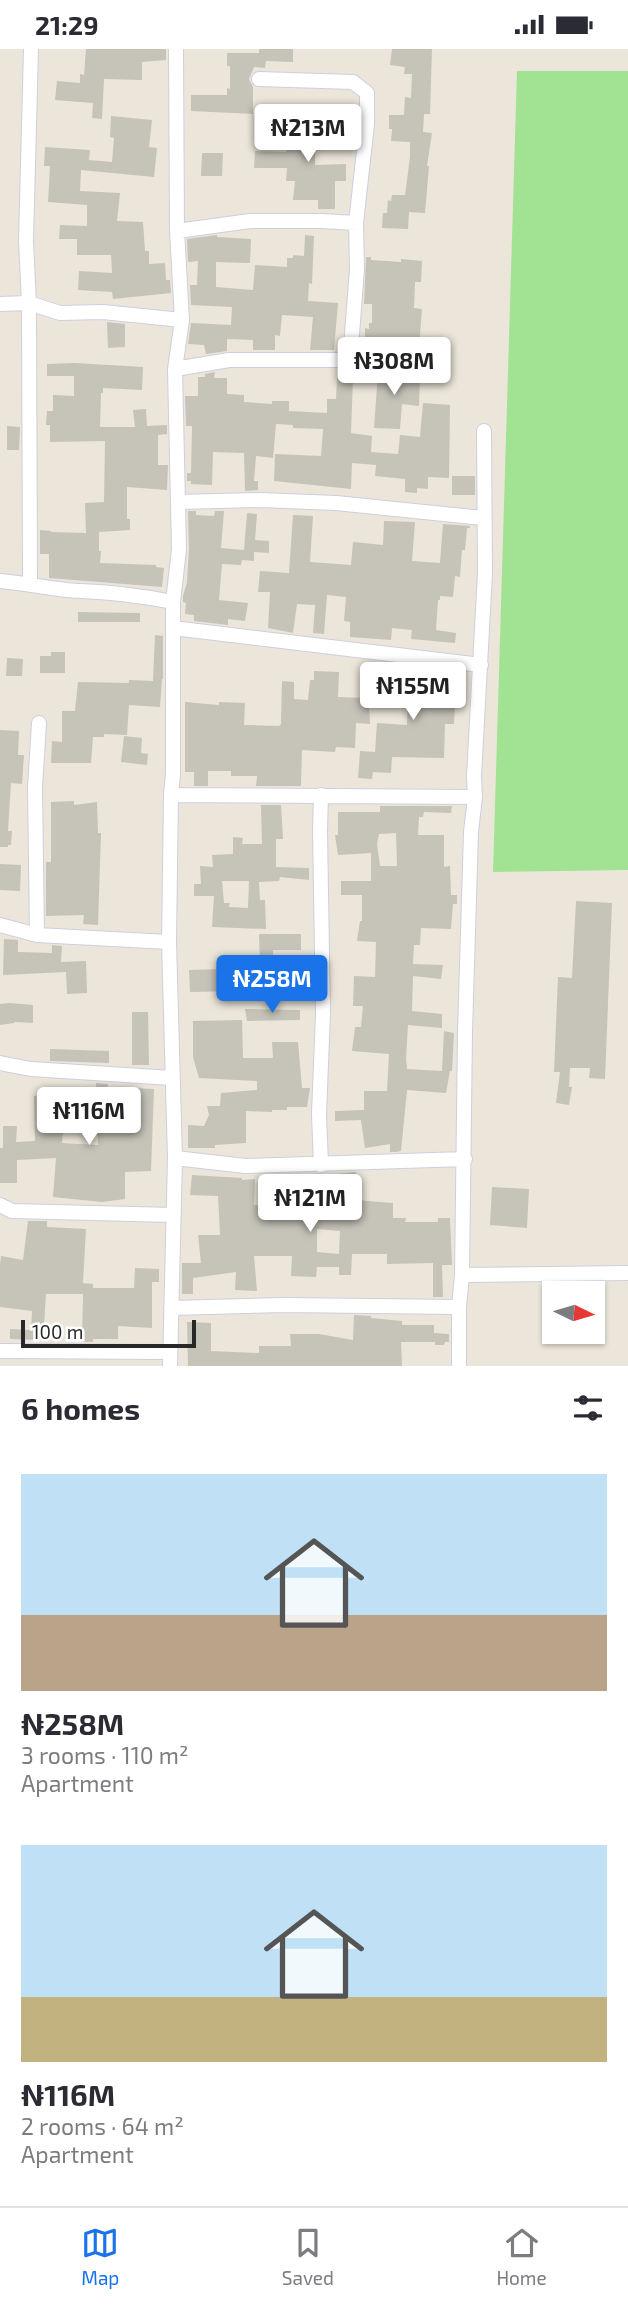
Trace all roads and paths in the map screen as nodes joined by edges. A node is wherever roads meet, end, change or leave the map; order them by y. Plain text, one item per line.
1 (30, 49) edge
2 (176, 49) edge
3 (259, 79) dead end
4 (356, 223) junction
5 (177, 231) junction
6 (29, 303) junction
7 (0, 304) edge
8 (182, 320) junction
9 (175, 369) junction
10 (484, 431) dead end
11 (178, 502) junction
12 (483, 518) junction
13 (0, 581) edge
14 (30, 583) junction
15 (173, 602) junction
16 (173, 628) junction
17 (481, 665) junction
18 (39, 723) dead end
19 (171, 795) junction
20 (321, 795) junction
21 (475, 797) junction
22 (0, 925) edge
23 (37, 935) junction
24 (169, 941) junction
25 (0, 1063) edge
26 (172, 1078) junction
27 (175, 1158) junction
28 (465, 1159) junction
29 (321, 1165) junction
30 (0, 1205) edge
31 (173, 1215) junction
32 (628, 1273) edge
33 (462, 1275) junction
34 (459, 1307) junction
35 (171, 1308) junction
36 (0, 1351) edge
37 (170, 1359) edge
38 (458, 1366) edge

1 - 6 street
2 - 5 street
3 - 4 street
4 - 5 street
4 - 9 street
5 - 8 street
6 - 7 street
6 - 8 street
6 - 14 street
8 - 9 street
9 - 11 street
10 - 12 street
11 - 12 street
11 - 15 street
12 - 17 street
13 - 14 street
14 - 15 street
15 - 16 street
16 - 17 street
16 - 19 street
17 - 21 street
18 - 23 street
19 - 20 street
19 - 24 street
20 - 21 street
20 - 29 street
21 - 28 street
22 - 23 street
23 - 24 street
24 - 26 street
25 - 26 street
26 - 27 street
27 - 29 street
27 - 31 street
28 - 29 street
28 - 33 street
30 - 31 street
31 - 35 street
32 - 33 street
33 - 34 street
34 - 35 street
34 - 38 street
35 - 37 street
36 - 37 street

